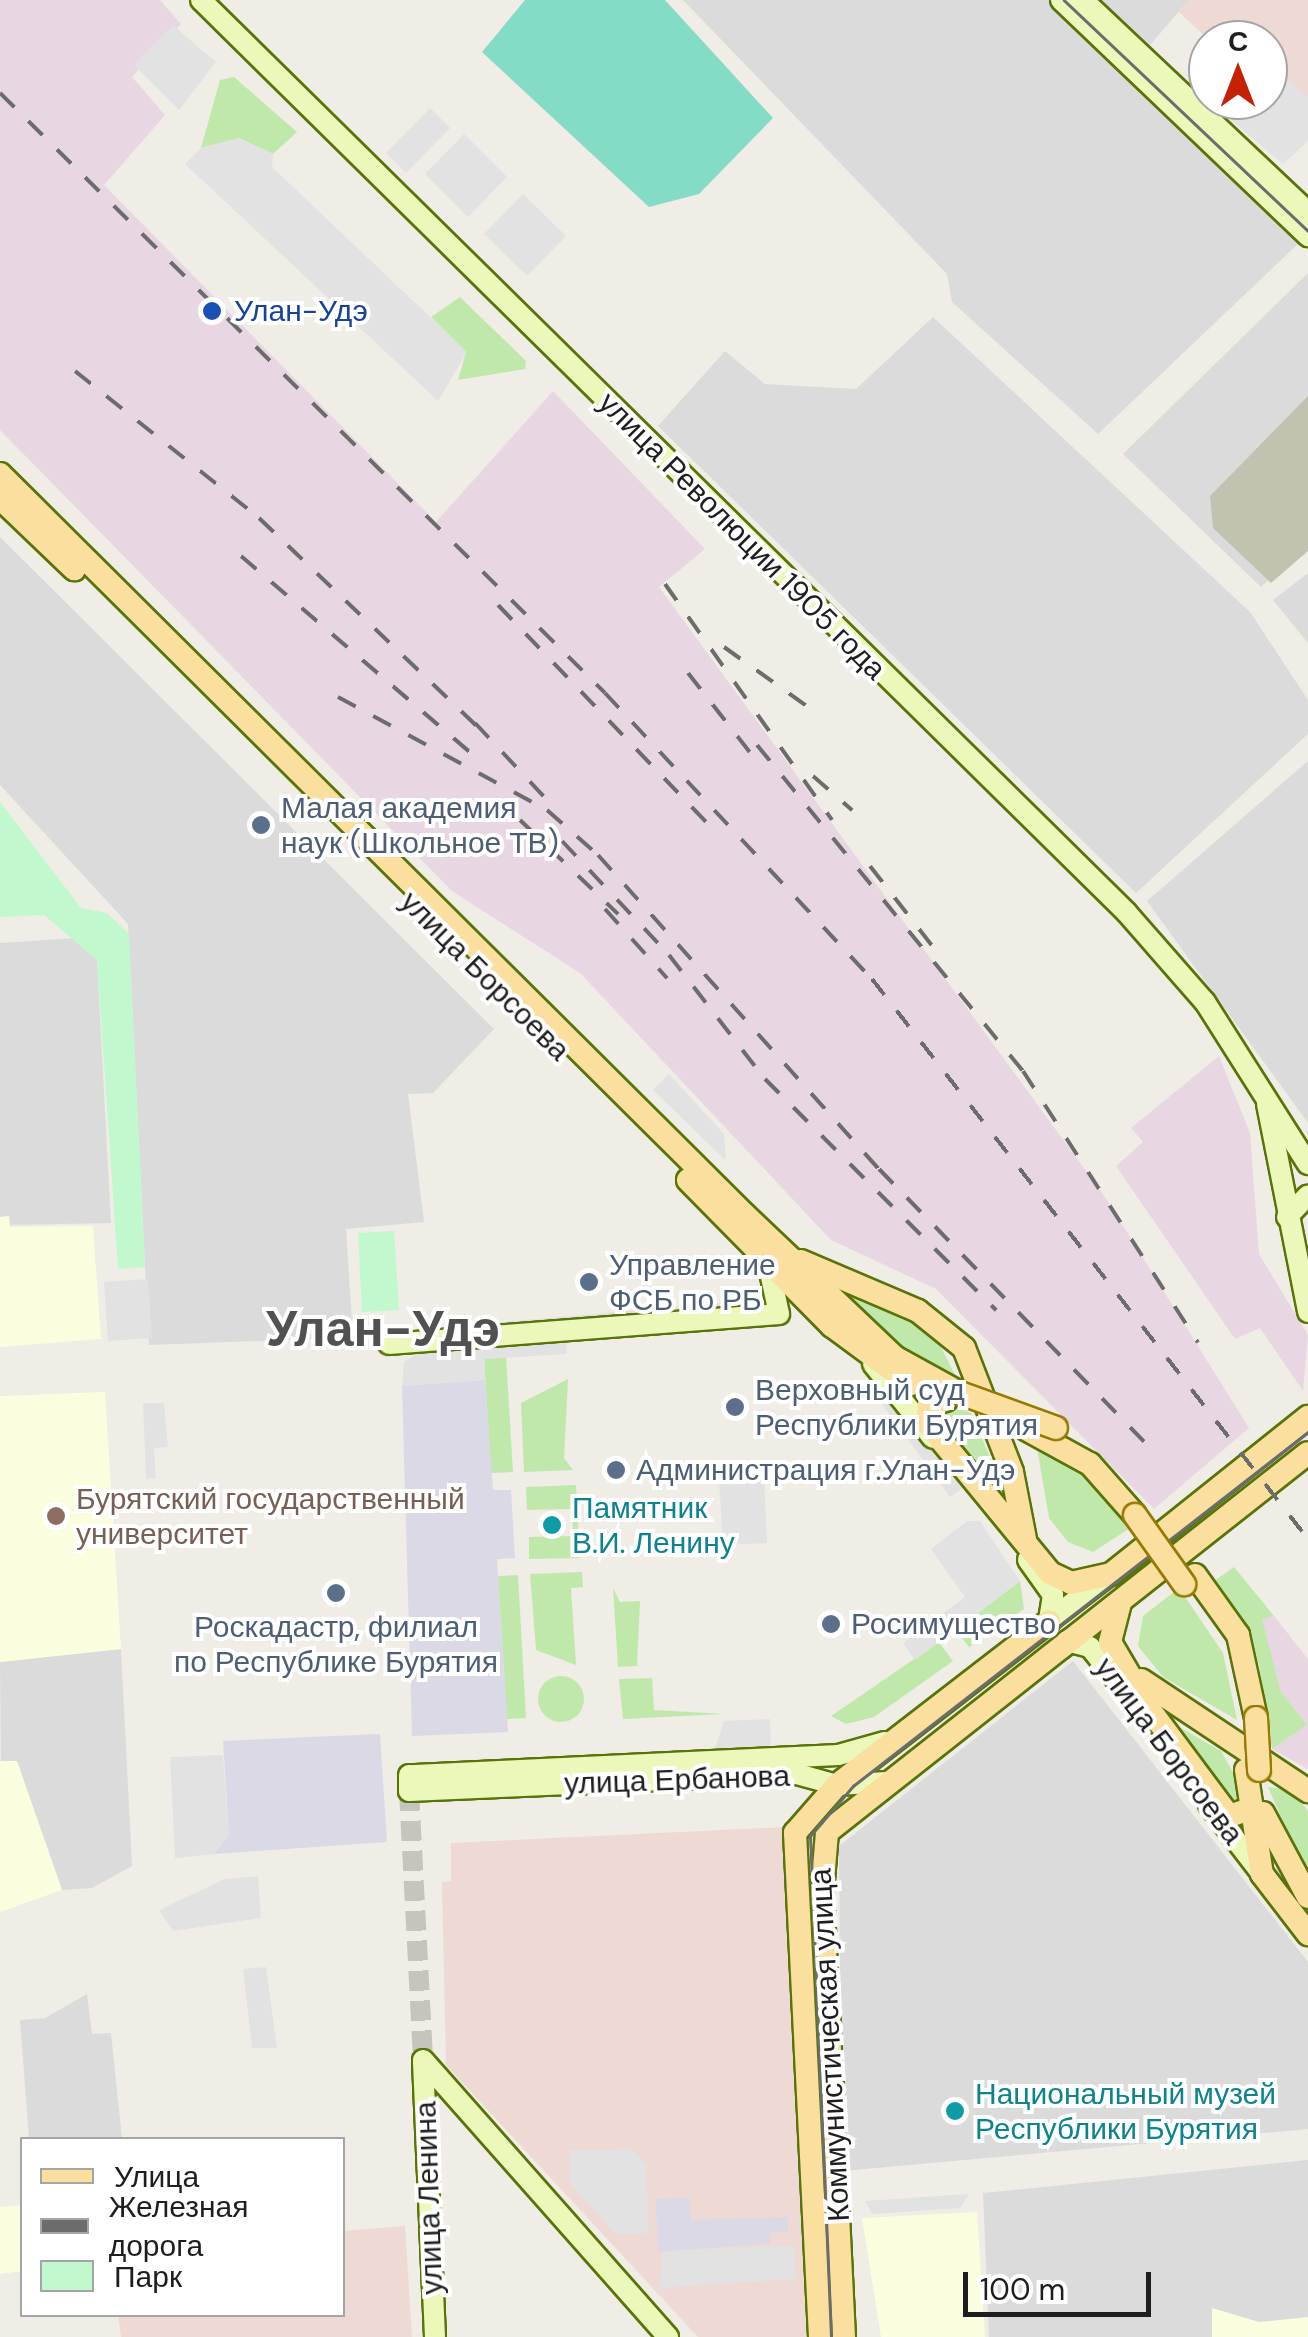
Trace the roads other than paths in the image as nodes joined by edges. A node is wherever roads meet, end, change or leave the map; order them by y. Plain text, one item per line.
1 (201, 0) edge
2 (1062, 0) edge
3 (1084, 0) edge
4 (1308, 212) edge
5 (1308, 236) edge
6 (0, 474) edge
7 (0, 498) edge
8 (1264, 1088) junction
9 (1308, 1164) edge
10 (1308, 1195) edge
11 (1286, 1218) junction
12 (796, 1259) junction
13 (766, 1260) junction
14 (802, 1296) junction
15 (1308, 1312) edge
16 (779, 1314) junction
17 (388, 1344) dead end
18 (861, 1352) junction
19 (954, 1399) junction
20 (1308, 1416) edge
21 (1308, 1454) edge
22 (1140, 1512) junction
23 (1021, 1536) junction
24 (1111, 1574) junction
25 (1121, 1599) junction
26 (1049, 1620) junction
27 (1067, 1642) junction
28 (1122, 1660) junction
29 (896, 1738) junction
30 (1253, 1770) junction
31 (604, 1775) junction
32 (887, 1782) junction
33 (409, 1783) dead end
34 (837, 1785) junction
35 (1308, 1791) edge
36 (1248, 1810) junction
37 (1262, 1874) junction
38 (1308, 1897) edge
39 (1308, 1934) edge
40 (434, 2337) edge
41 (668, 2337) edge
42 (820, 2337) edge
43 (844, 2337) edge

1 - 8 main road, улица Революции 1905 года
2 - 5 main road
3 - 4 main road
6 - 12 main road, улица Борсоева
7 - 13 main road, улица Борсоева
8 - 9 main road, улица Революции 1905 года
8 - 11 main road, улица Революции 1905 года
10 - 11 main road
11 - 15 main road, улица Революции 1905 года
12 - 19 main road, улица Борсоева
12 - 23 main road, улица Борсоева
13 - 14 main road, улица Борсоева
13 - 16 main road
14 - 16 main road
14 - 18 main road, улица Борсоева
16 - 17 main road
18 - 19 main road, улица Борсоева
18 - 26 main road
19 - 22 main road, улица Борсоева
19 - 22 main road, bridge
19 - 23 main road
20 - 24 main road
21 - 25 main road
22 - 30 main road, bridge
23 - 24 main road
24 - 26 main road, улица Ербанова
25 - 27 main road
25 - 28 main road
26 - 29 main road, улица Ербанова
27 - 32 main road
27 - 37 main road, улица Борсоева
28 - 35 main road
28 - 36 main road
29 - 31 main road, улица Ербанова
29 - 34 main road
30 - 36 main road, улица Борсоева
30 - 38 main road, улица Борсоева
31 - 33 main road, улица Ербанова
31 - 34 main road, улица Ербанова
32 - 34 main road, улица Ербанова
32 - 43 main road, Коммунистическая улица
34 - 42 main road, Коммунистическая улица
36 - 37 main road, улица Борсоева
37 - 39 main road, улица Борсоева
40 - 41 main road, улица Ленина

